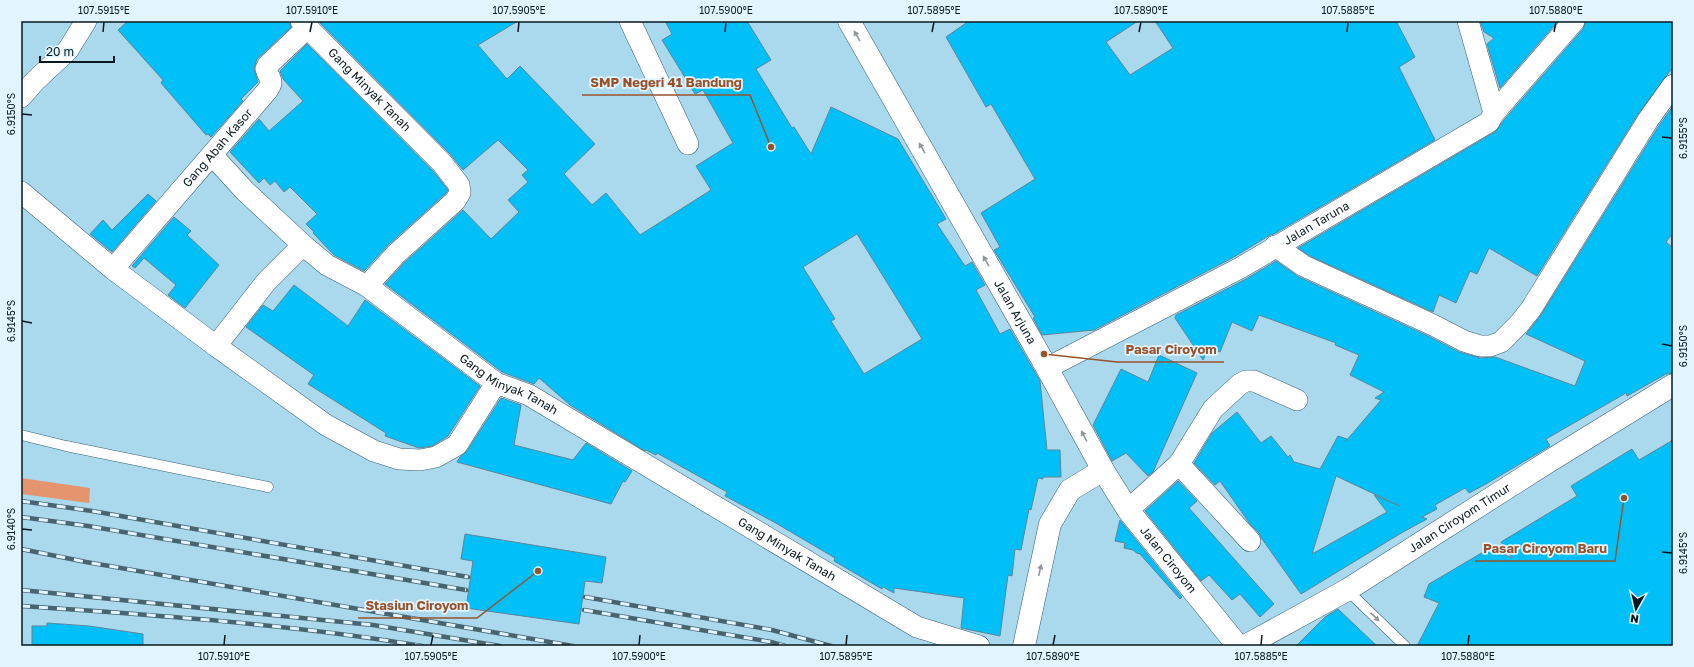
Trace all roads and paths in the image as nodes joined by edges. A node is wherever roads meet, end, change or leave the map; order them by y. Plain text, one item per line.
1 (86, 21) edge
2 (630, 21) edge
3 (849, 21) edge
4 (1468, 21) edge
5 (1574, 21) edge
6 (304, 24) edge
7 (1673, 85) edge
8 (21, 98) edge
9 (1494, 113) junction
10 (688, 144) dead end
11 (212, 155) junction
12 (21, 192) edge
13 (303, 245) junction
14 (1275, 246) junction
15 (114, 269) junction
16 (366, 286) junction
17 (216, 346) junction
18 (1048, 368) junction
19 (496, 383) junction
20 (1673, 385) edge
21 (1297, 400) dead end
22 (21, 435) edge
23 (1179, 464) junction
24 (1103, 470) junction
25 (268, 487) dead end
26 (1128, 510) junction
27 (1250, 541) dead end
28 (1347, 590) junction
29 (979, 646) edge
30 (1024, 646) edge
31 (1238, 646) edge
32 (1244, 646) edge
33 (1405, 646) edge

1 - 8 street
2 - 10 street
18 -> 3 main road, Jalan Arjuna
4 - 9 street
5 - 9 street, Jalan Taruna
6 - 11 street, Gang Abah Kasor
6 - 16 street, Gang Minyak Tanah
7 - 14 street
9 - 14 street, Jalan Taruna
11 - 13 street
11 - 15 street, Gang Abah Kasor
12 - 15 street
13 - 16 street
13 - 17 street
14 - 18 street, Jalan Taruna
15 - 17 street
16 - 19 street, Gang Minyak Tanah
17 - 19 street
24 -> 18 main road, Jalan Arjuna
19 - 29 street, Gang Minyak Tanah
20 - 28 main road, Jalan Ciroyom Timur
21 - 23 street
22 - 25 lane
23 - 26 street
23 - 27 street
24 - 26 main road, Jalan Ciroyom
30 -> 24 main road
26 - 31 main road, Jalan Ciroyom
28 - 32 main road, Jalan Ciroyom Timur
28 -> 33 lane

